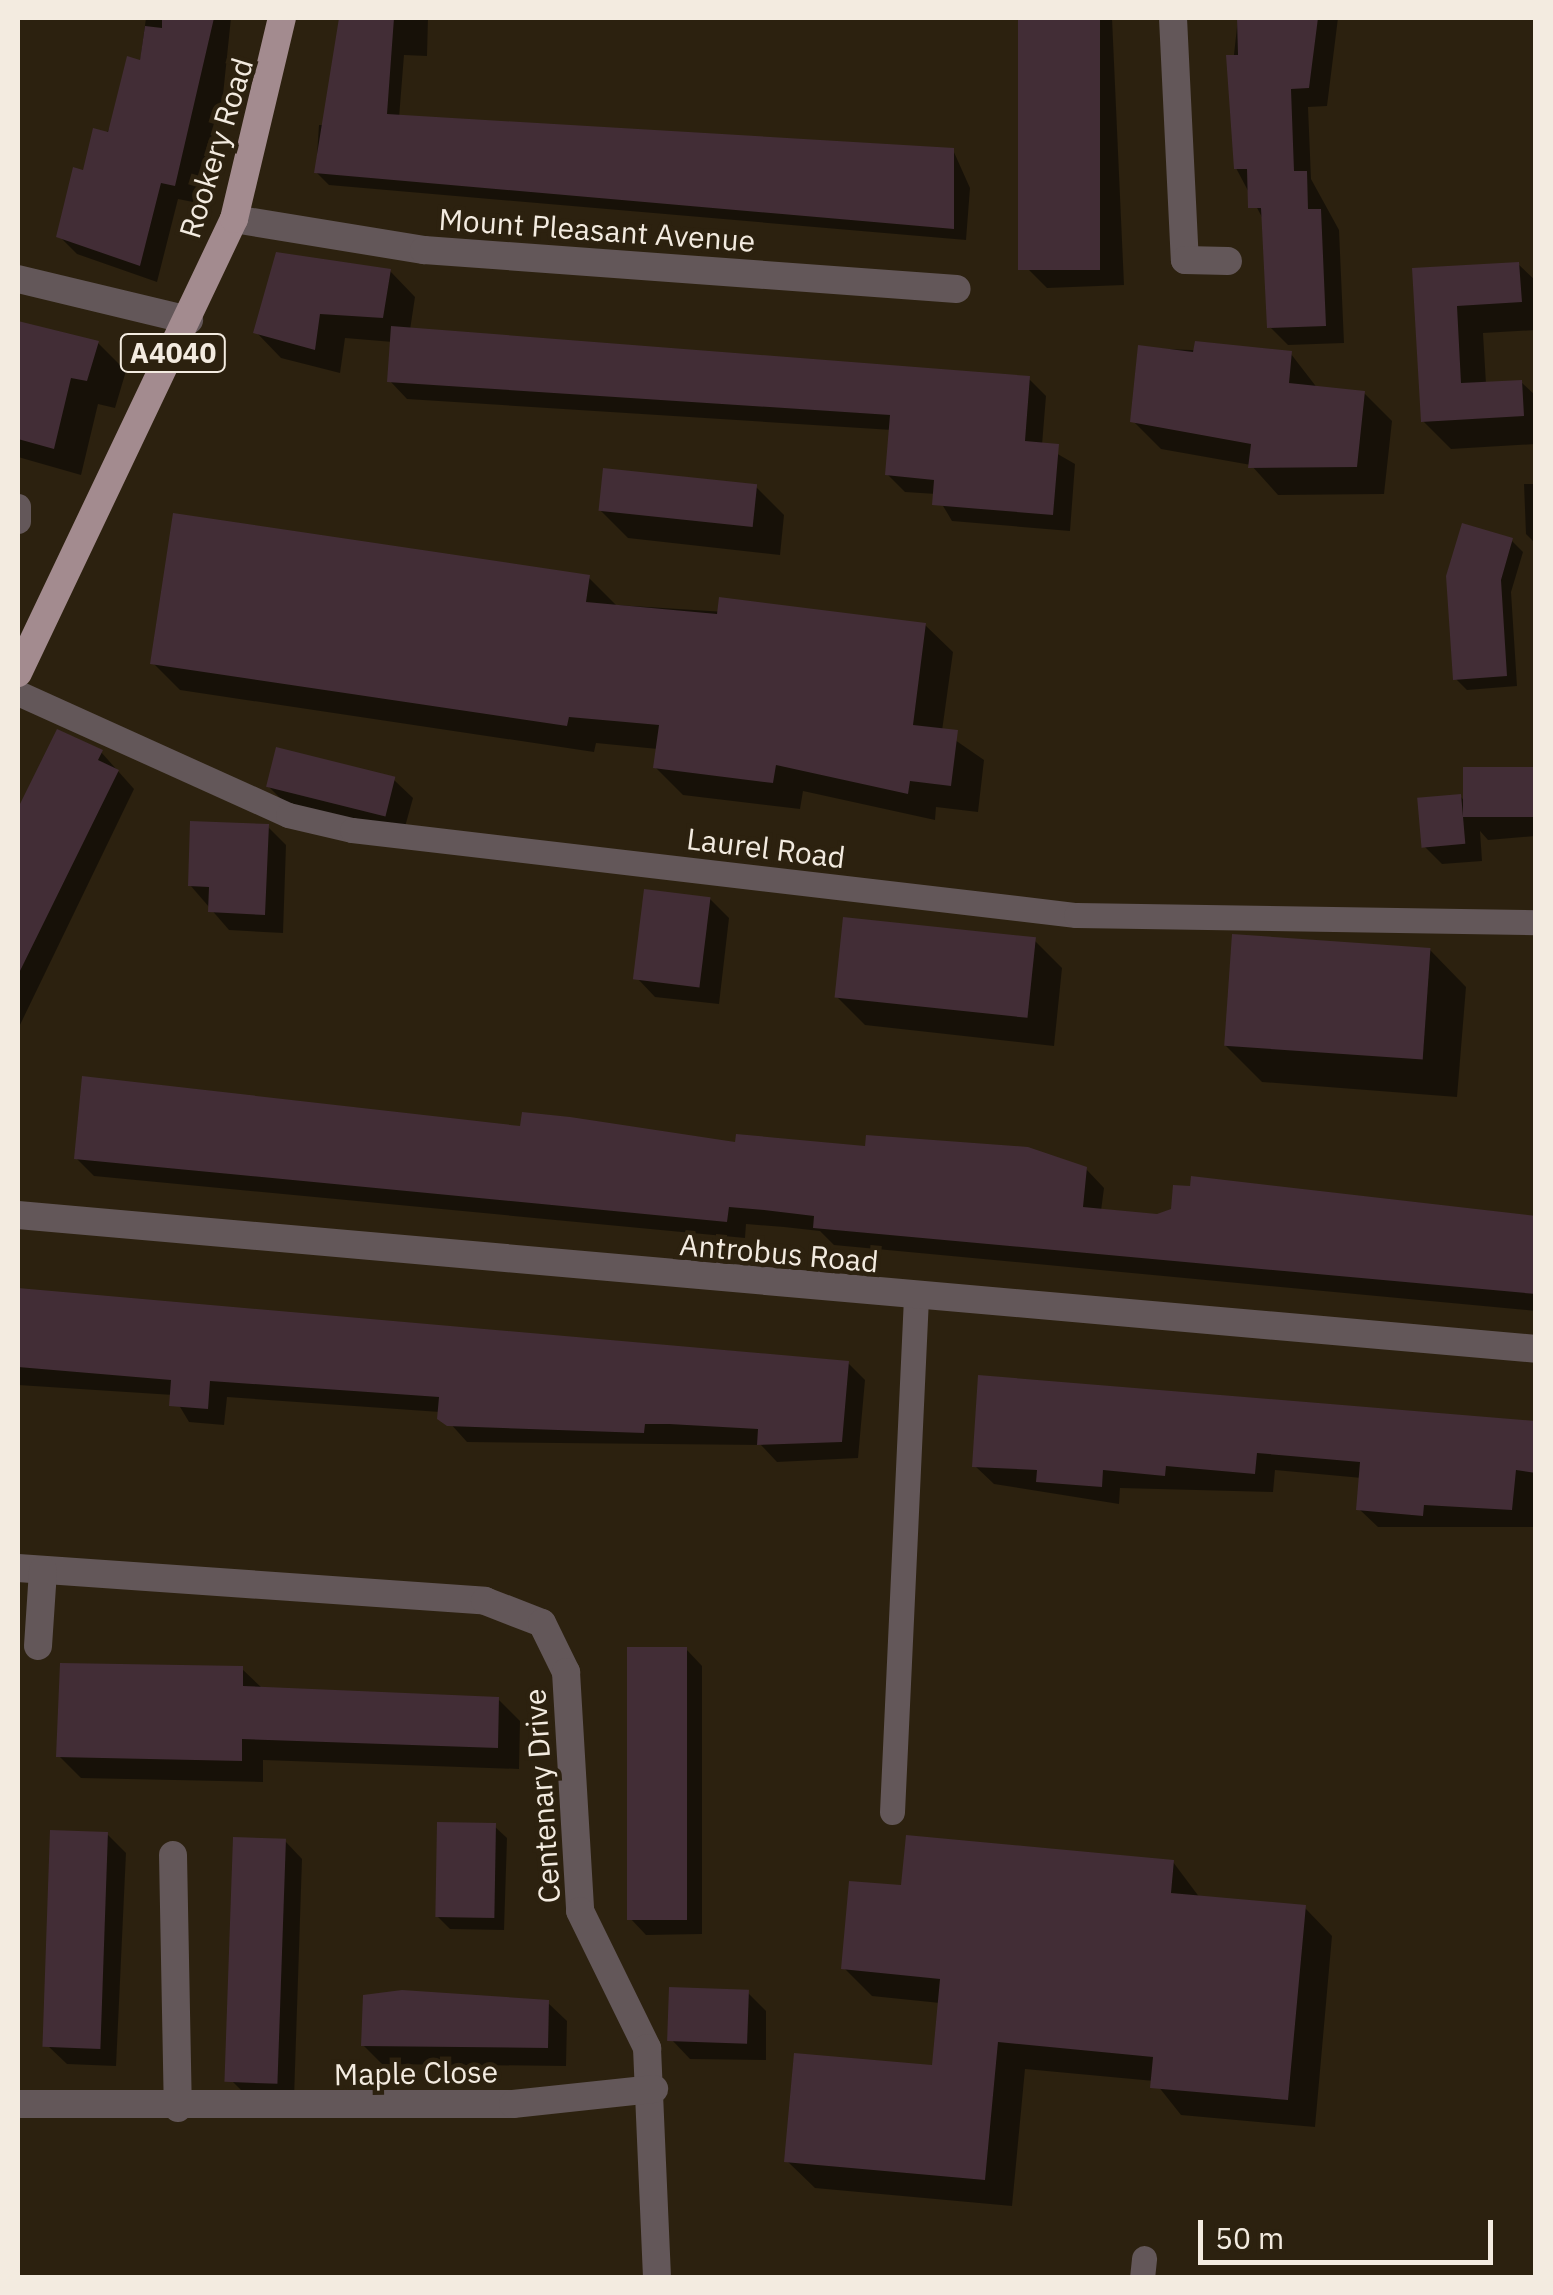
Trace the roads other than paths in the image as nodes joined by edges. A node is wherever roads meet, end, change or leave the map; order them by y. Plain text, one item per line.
1 (282, 18) edge
2 (1172, 18) edge
3 (234, 219) junction
4 (1228, 261) dead end
5 (18, 279) edge
6 (957, 288) dead end
7 (190, 320) junction
8 (18, 506) edge
9 (18, 521) edge
10 (18, 673) edge
11 (18, 693) edge
12 (1536, 922) edge
13 (18, 1215) edge
14 (916, 1298) junction
15 (1536, 1349) edge
16 (30, 1569) edge
17 (38, 1646) dead end
18 (892, 1812) dead end
19 (173, 1855) dead end
20 (654, 2089) junction
21 (18, 2104) edge
22 (178, 2108) junction
23 (658, 2278) edge

1 - 3 main road, Rookery Road / A4040
2 - 4 street
3 - 6 street, Mount Pleasant Avenue
3 - 7 main road, Rookery Road / A4040
5 - 7 street
7 - 10 main road, Rookery Road / A4040
8 - 9 lane
11 - 12 lane, Laurel Road
13 - 14 street, Antrobus Road
14 - 15 street, Antrobus Road
14 - 18 lane
16 - 17 street, Centenary Drive
16 - 20 street, Centenary Drive
19 - 22 street
20 - 22 street, Maple Close
20 - 23 street, Centenary Drive
21 - 22 street, Maple Close

